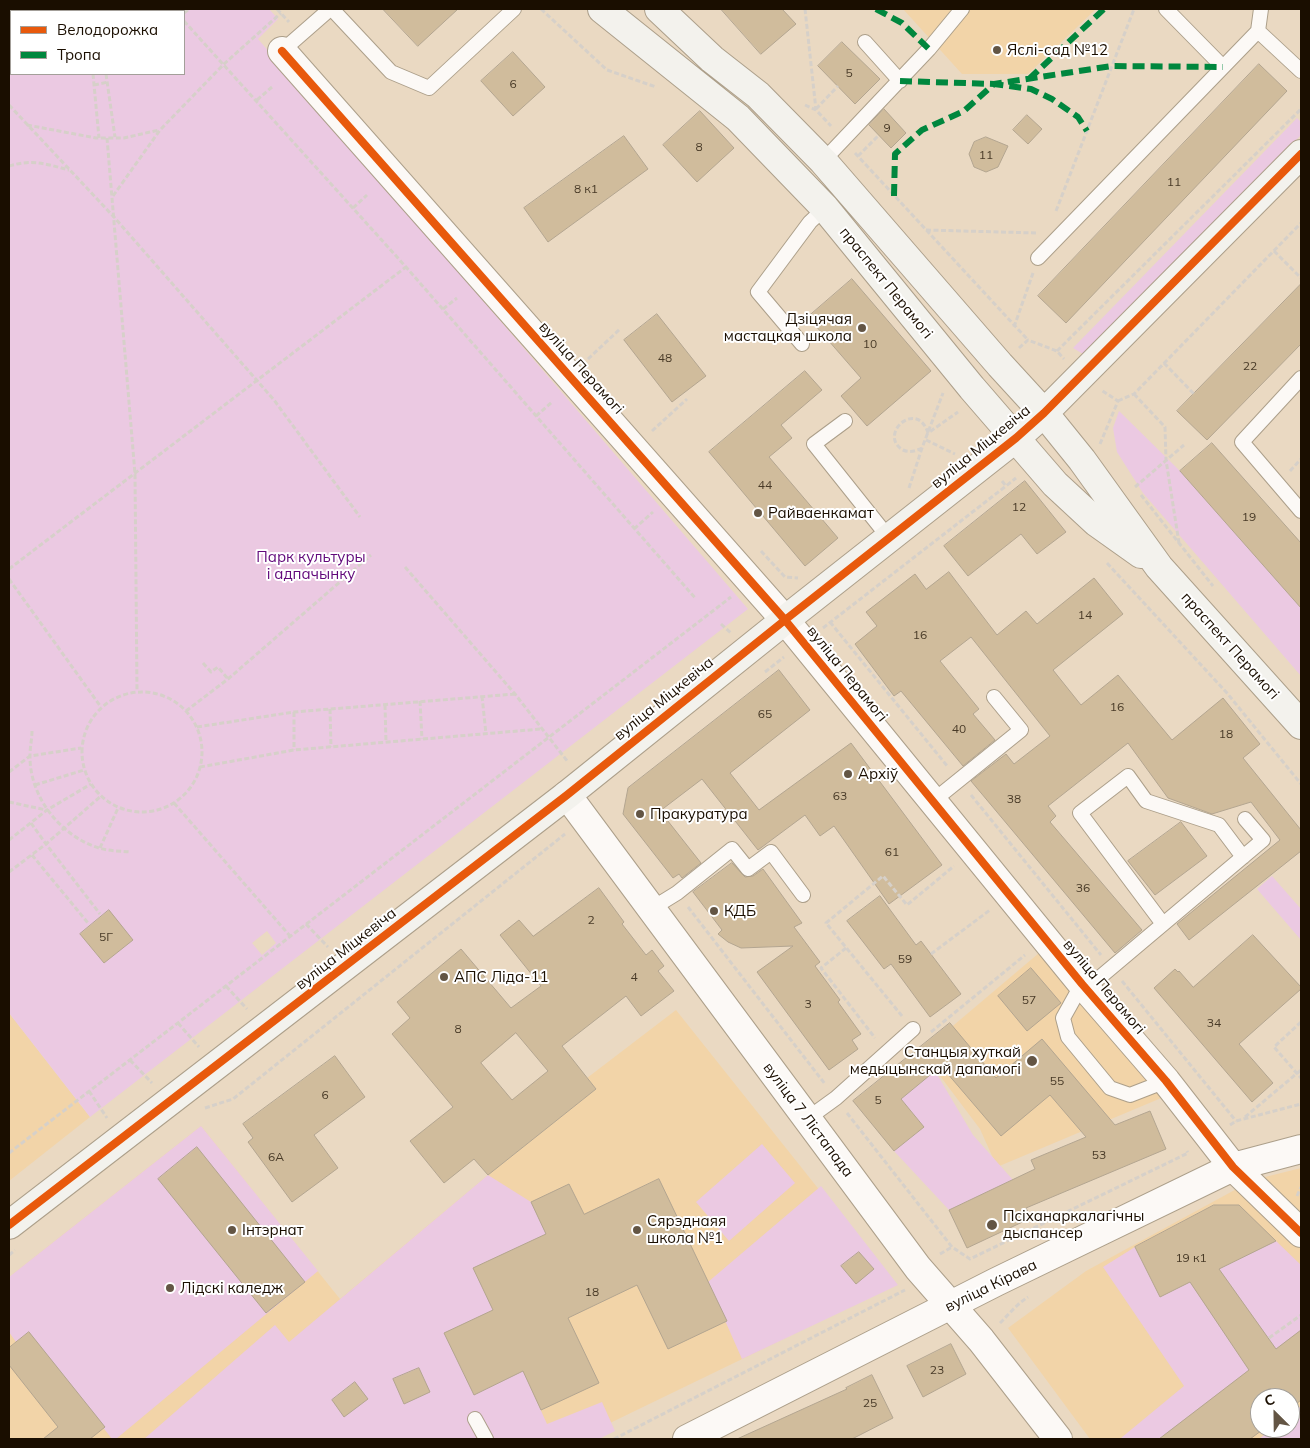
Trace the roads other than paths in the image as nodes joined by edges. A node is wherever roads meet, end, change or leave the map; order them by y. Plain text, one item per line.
1 (331, 9) edge
2 (514, 9) edge
3 (602, 9) edge
4 (659, 9) edge
5 (962, 9) edge
6 (1166, 9) edge
7 (1261, 9) edge
8 (1258, 31) junction
9 (865, 42) dead end
10 (282, 51) joint
11 (1223, 67) junction
12 (1301, 71) edge
13 (900, 82) junction
14 (1301, 154) edge
15 (823, 161) junction
16 (825, 208) junction
17 (1038, 258) road end
18 (802, 344) dead end
19 (1301, 378) edge
20 (1044, 413) junction
21 (845, 421) dead end
22 (1016, 438) junction
23 (1301, 511) edge
24 (888, 538) junction
25 (1158, 567) junction
26 (785, 620) junction
27 (994, 698) dead end
28 (1301, 725) edge
29 (933, 801) junction
30 (573, 804) junction
31 (1246, 819) dead end
32 (1243, 857) junction
33 (803, 895) dead end
34 (651, 909) junction
35 (1163, 924) junction
36 (1084, 987) junction
37 (913, 1029) road end
38 (1166, 1081) junction
39 (807, 1119) junction
40 (1301, 1149) edge
41 (1233, 1168) junction
42 (1301, 1233) edge
43 (13, 1237) edge
44 (950, 1305) junction
45 (475, 1419) dead end
46 (486, 1439) edge
47 (687, 1439) edge
48 (1058, 1439) edge

1 - 2 lane
1 - 10 lane
3 - 16 main road, праспект Перамогі
4 - 15 main road, праспект Перамогі
5 - 13 lane
6 - 11 lane
7 - 8 lane
8 - 11 lane
8 - 12 lane
9 - 13 lane
10 - 26 street, вуліца Перамогі
11 - 17 lane
13 - 15 lane
14 - 20 main road, вуліца Міцкевіча
15 - 20 main road, праспект Перамогі
16 - 18 lane
16 - 22 main road, праспект Перамогі
19 - 23 lane
20 - 22 main road, вуліца Міцкевіча
20 - 25 main road, праспект Перамогі
21 - 24 lane
22 - 24 main road, вуліца Міцкевіча
22 - 25 main road, праспект Перамогі
24 - 26 main road, вуліца Міцкевіча
25 - 28 main road, праспект Перамогі
26 - 29 street, вуліца Перамогі
26 - 30 main road, вуліца Міцкевіча
27 - 29 lane
29 - 36 street, вуліца Перамогі
30 - 34 street, вуліца 7 Лістапада
30 - 43 main road, вуліца Міцкевіча
31 - 32 lane
32 - 35 lane
32 - 35 lane
33 - 34 lane
34 - 39 street, вуліца 7 Лістапада
35 - 36 lane
36 - 38 street, вуліца Перамогі
36 - 38 lane
37 - 39 lane
38 - 41 street, вуліца Перамогі
39 - 44 street, вуліца 7 Лістапада
40 - 41 street, вуліца Кірава
41 - 42 street, вуліца Перамогі
41 - 44 street, вуліца Кірава
44 - 47 street, вуліца Кірава
44 - 48 street, вуліца 7 Лістапада
45 - 46 lane

